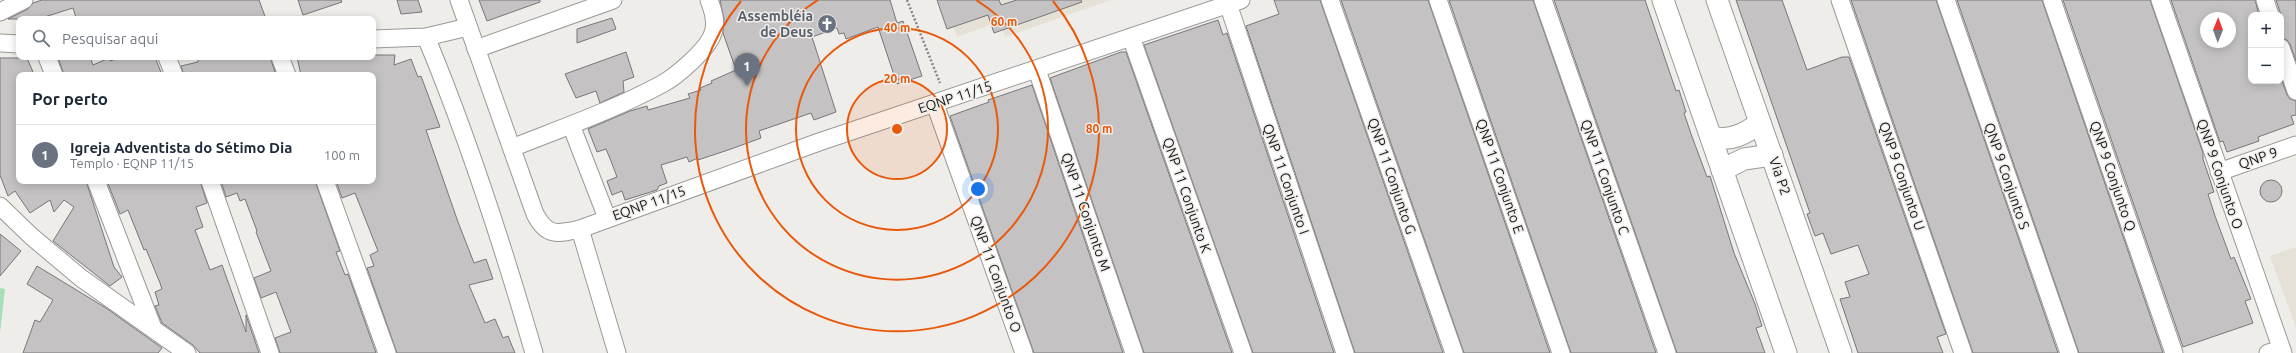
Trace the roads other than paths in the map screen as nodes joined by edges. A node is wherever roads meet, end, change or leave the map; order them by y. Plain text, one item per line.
1 (24, 0) edge
2 (459, 0) edge
3 (613, 0) edge
4 (709, 0) edge
5 (1330, 0) edge
6 (1438, 0) edge
7 (1543, 0) edge
8 (1662, 0) edge
9 (1718, 0) edge
10 (1840, 0) edge
11 (1946, 0) edge
12 (2052, 0) edge
13 (2160, 0) edge
14 (2265, 0) edge
15 (1234, 2) edge
16 (583, 5) edge
17 (0, 12) edge
18 (2269, 12) edge
19 (468, 27) junction
20 (1131, 36) junction
21 (426, 37) junction
22 (376, 40) edge
23 (0, 43) edge
24 (16, 44) edge
25 (476, 49) junction
26 (2284, 57) edge
27 (48, 60) edge
28 (168, 60) edge
29 (281, 60) edge
30 (1037, 70) junction
31 (53, 72) edge
32 (173, 72) edge
33 (286, 72) edge
34 (2296, 91) edge
35 (940, 102) junction
36 (1760, 123) junction
37 (571, 124) junction
38 (1711, 137) junction
39 (2296, 145) edge
40 (512, 148) junction
41 (1772, 155) junction
42 (1722, 170) junction
43 (2219, 172) junction
44 (97, 184) edge
45 (211, 184) edge
46 (326, 184) edge
47 (0, 206) edge
48 (607, 218) junction
49 (580, 229) junction
50 (153, 328) junction
51 (175, 350) edge
52 (2278, 352) edge
53 (270, 353) edge
54 (387, 353) edge
55 (534, 353) edge
56 (617, 353) edge
57 (1024, 353) edge
58 (1134, 353) edge
59 (1243, 353) edge
60 (1345, 353) edge
61 (1454, 353) edge
62 (1561, 353) edge
63 (1667, 353) edge
64 (1786, 353) edge
65 (1841, 353) edge
66 (1963, 353) edge
67 (2069, 353) edge
68 (2174, 353) edge

1 - 17 street
2 - 19 street, EQNP 11/15
3 - 16 street
4 - 37 street
5 - 61 street, QNP 11 Conjunto G
6 - 62 street, QNP 11 Conjunto E
7 - 63 street, QNP 11 Conjunto C
8 - 38 main road
9 - 36 main road, Via P2
10 - 66 street, QNP 9 Conjunto U
11 - 67 street, QNP 9 Conjunto S
12 - 68 street, QNP 9 Conjunto Q
13 - 43 street, QNP 9 Conjunto O
14 - 18 street
15 - 20 street, EQNP 11/15
15 - 60 street, QNP 11 Conjunto I
16 - 25 street
19 - 21 street
19 - 25 street, EQNP 11/15
20 - 30 street, EQNP 11/15
20 - 59 street, QNP 11 Conjunto K
21 - 22 street
21 - 55 street
23 - 24 street
25 - 40 street, EQNP 11/15
26 - 34 street
27 - 31 street
28 - 32 street
29 - 33 street
30 - 35 street, EQNP 11/15
30 - 58 street, QNP 11 Conjunto M
35 - 48 street, EQNP 11/15
35 - 57 street, QNP 11 Conjunto O
36 - 38 main road
36 - 41 main road, Via P2
37 - 40 street
37 - 48 street
38 - 42 main road
39 - 43 street, QNP 9
40 - 49 street, EQNP 11/15
41 - 42 main road
41 - 65 main road, Via P2
42 - 64 main road
43 - 52 street, QNP 9 Conjunto O
44 - 50 street
45 - 53 street
46 - 54 street
47 - 50 street
48 - 49 street, EQNP 11/15
49 - 56 street
50 - 51 street

